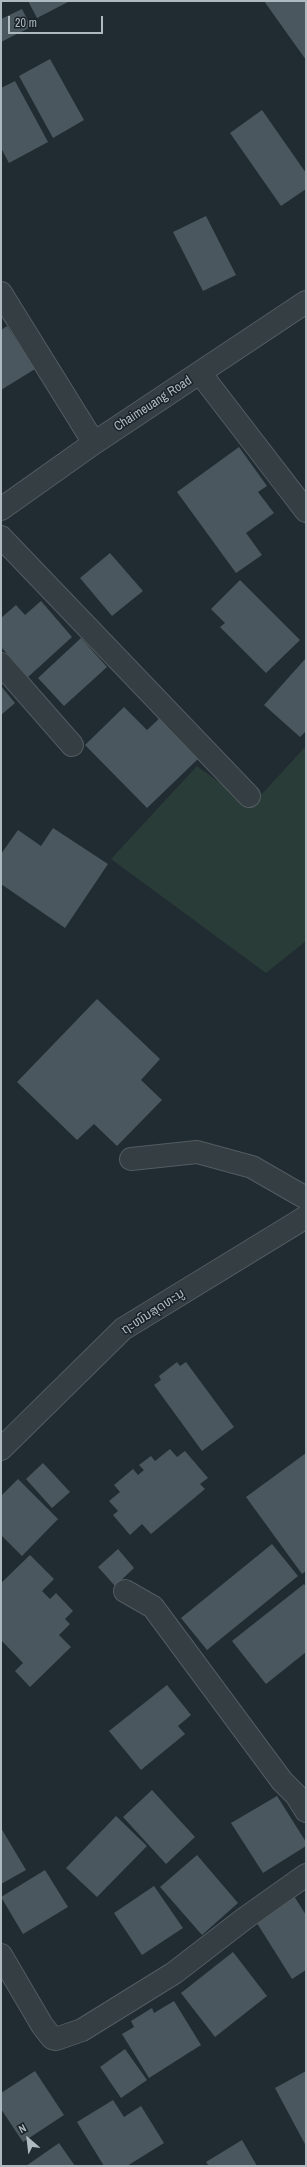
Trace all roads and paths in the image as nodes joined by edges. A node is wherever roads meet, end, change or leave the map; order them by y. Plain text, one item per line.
1 (1, 293) edge
2 (306, 302) edge
3 (200, 373) junction
4 (94, 443) junction
5 (1, 509) edge
6 (306, 511) edge
7 (1, 537) edge
8 (1, 664) edge
9 (72, 744) dead end
10 (249, 796) dead end
11 (131, 1159) dead end
12 (306, 1198) edge
13 (306, 1217) edge
14 (1, 1449) edge
15 (125, 1592) dead end
16 (303, 1797) edge
17 (306, 1875) edge
18 (1, 1955) edge

1 - 4 street
2 - 3 street, Chaimeuang Road
3 - 4 street, Chaimeuang Road
3 - 6 street
4 - 5 street, Chaimeuang Road
7 - 10 street
8 - 9 street
11 - 12 street
13 - 14 street, ຖະໜົນສຸດທະນູ
15 - 16 street
17 - 18 street

